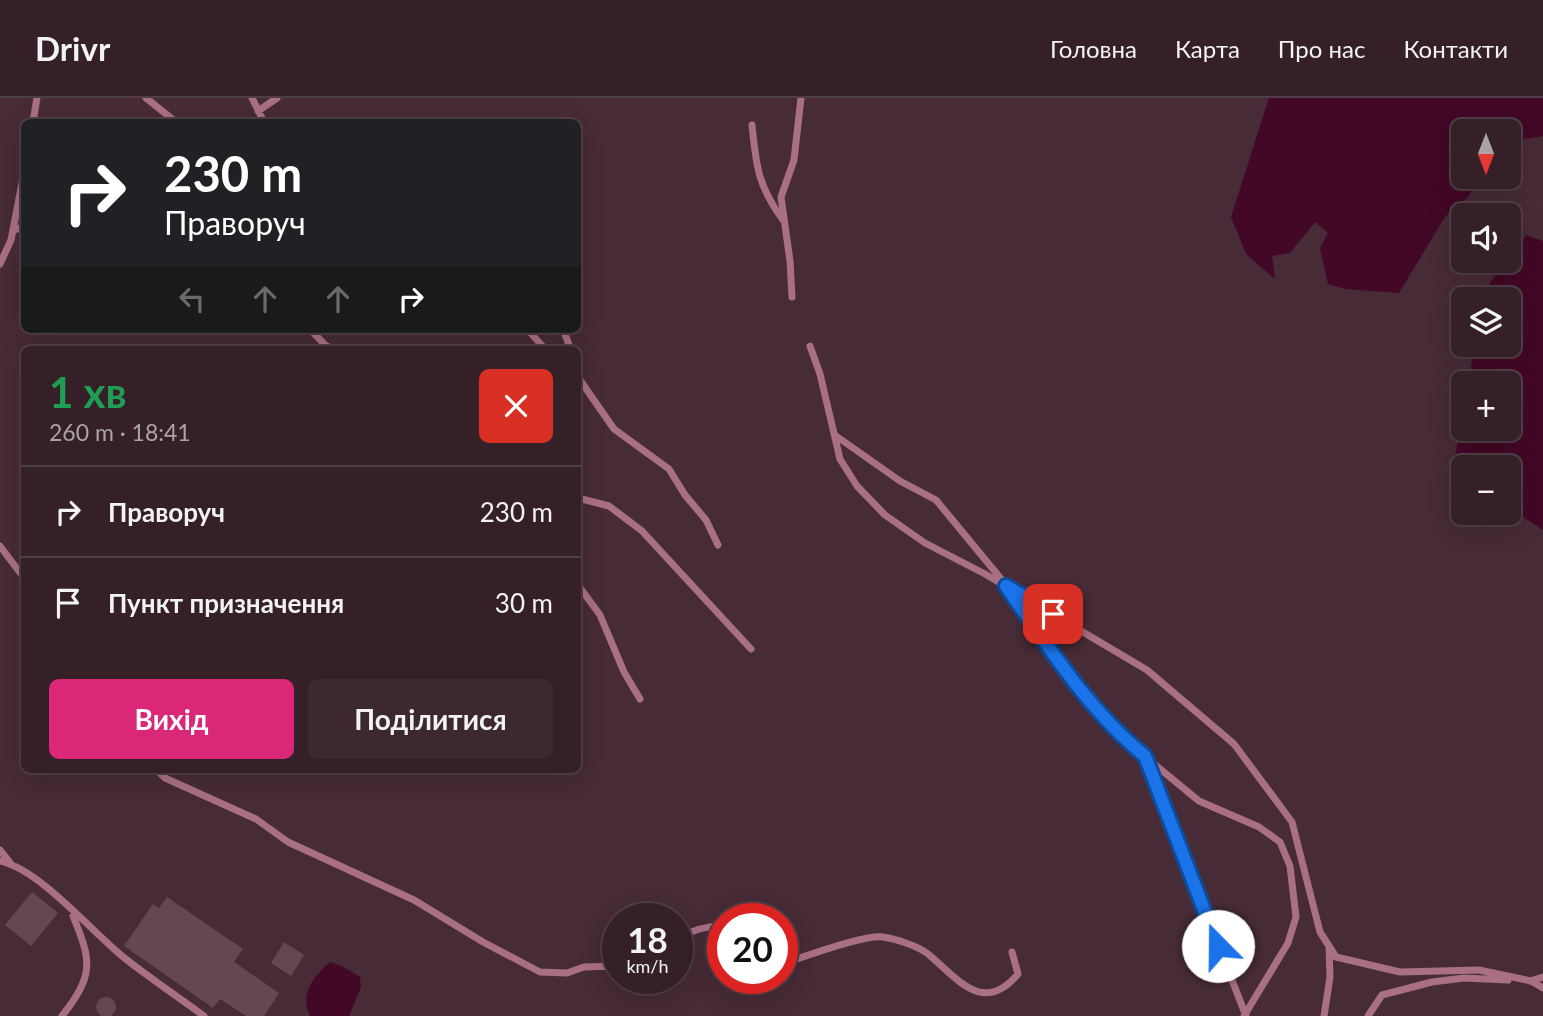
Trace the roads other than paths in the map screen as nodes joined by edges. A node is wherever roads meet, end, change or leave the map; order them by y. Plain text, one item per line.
1 (37, 98) edge
2 (146, 98) edge
3 (252, 98) edge
4 (277, 98) edge
5 (802, 98) edge
6 (258, 111) junction
7 (34, 119) edge
8 (172, 119) edge
9 (262, 119) edge
10 (752, 125) dead end
11 (21, 189) edge
12 (785, 223) junction
13 (21, 228) edge
14 (13, 230) junction
15 (0, 264) edge
16 (792, 296) dead end
17 (314, 333) edge
18 (531, 333) edge
19 (327, 346) edge
20 (542, 346) edge
21 (810, 346) dead end
22 (581, 382) edge
23 (836, 436) junction
24 (581, 499) edge
25 (718, 545) dead end
26 (0, 546) edge
27 (21, 574) edge
28 (1006, 586) junction
29 (581, 589) edge
30 (751, 649) dead end
31 (639, 699) dead end
32 (1145, 756) junction
33 (160, 773) edge
34 (1296, 840) junction
35 (1280, 842) junction
36 (0, 850) edge
37 (0, 862) edge
38 (12, 864) junction
39 (72, 912) junction
40 (1329, 946) junction
41 (1012, 952) dead end
42 (798, 959) edge
43 (602, 966) edge
44 (1543, 977) edge
45 (1531, 981) junction
46 (1543, 988) edge
47 (1245, 1015) edge
48 (62, 1016) edge
49 (204, 1016) edge
50 (1324, 1016) edge
51 (1368, 1016) edge

1 - 7 lane
2 - 8 lane
3 - 6 lane
4 - 6 lane
5 - 12 lane
6 - 9 lane
10 - 12 lane
11 - 14 lane
12 - 16 lane
13 - 14 lane
14 - 15 lane
17 - 19 lane
18 - 20 lane
21 - 23 lane
22 - 25 lane
23 - 28 lane
23 - 28 lane
24 - 30 lane
26 - 27 lane
28 - 32 lane
28 - 34 lane
29 - 31 lane
32 - 35 lane
32 - 47 lane
33 - 43 lane
34 - 35 lane
34 - 40 lane
35 - 47 lane
36 - 38 lane
37 - 38 lane
38 - 39 lane
39 - 48 lane
39 - 49 lane
40 - 45 lane
40 - 50 lane
41 - 42 lane
44 - 45 lane
45 - 46 lane
45 - 51 lane

